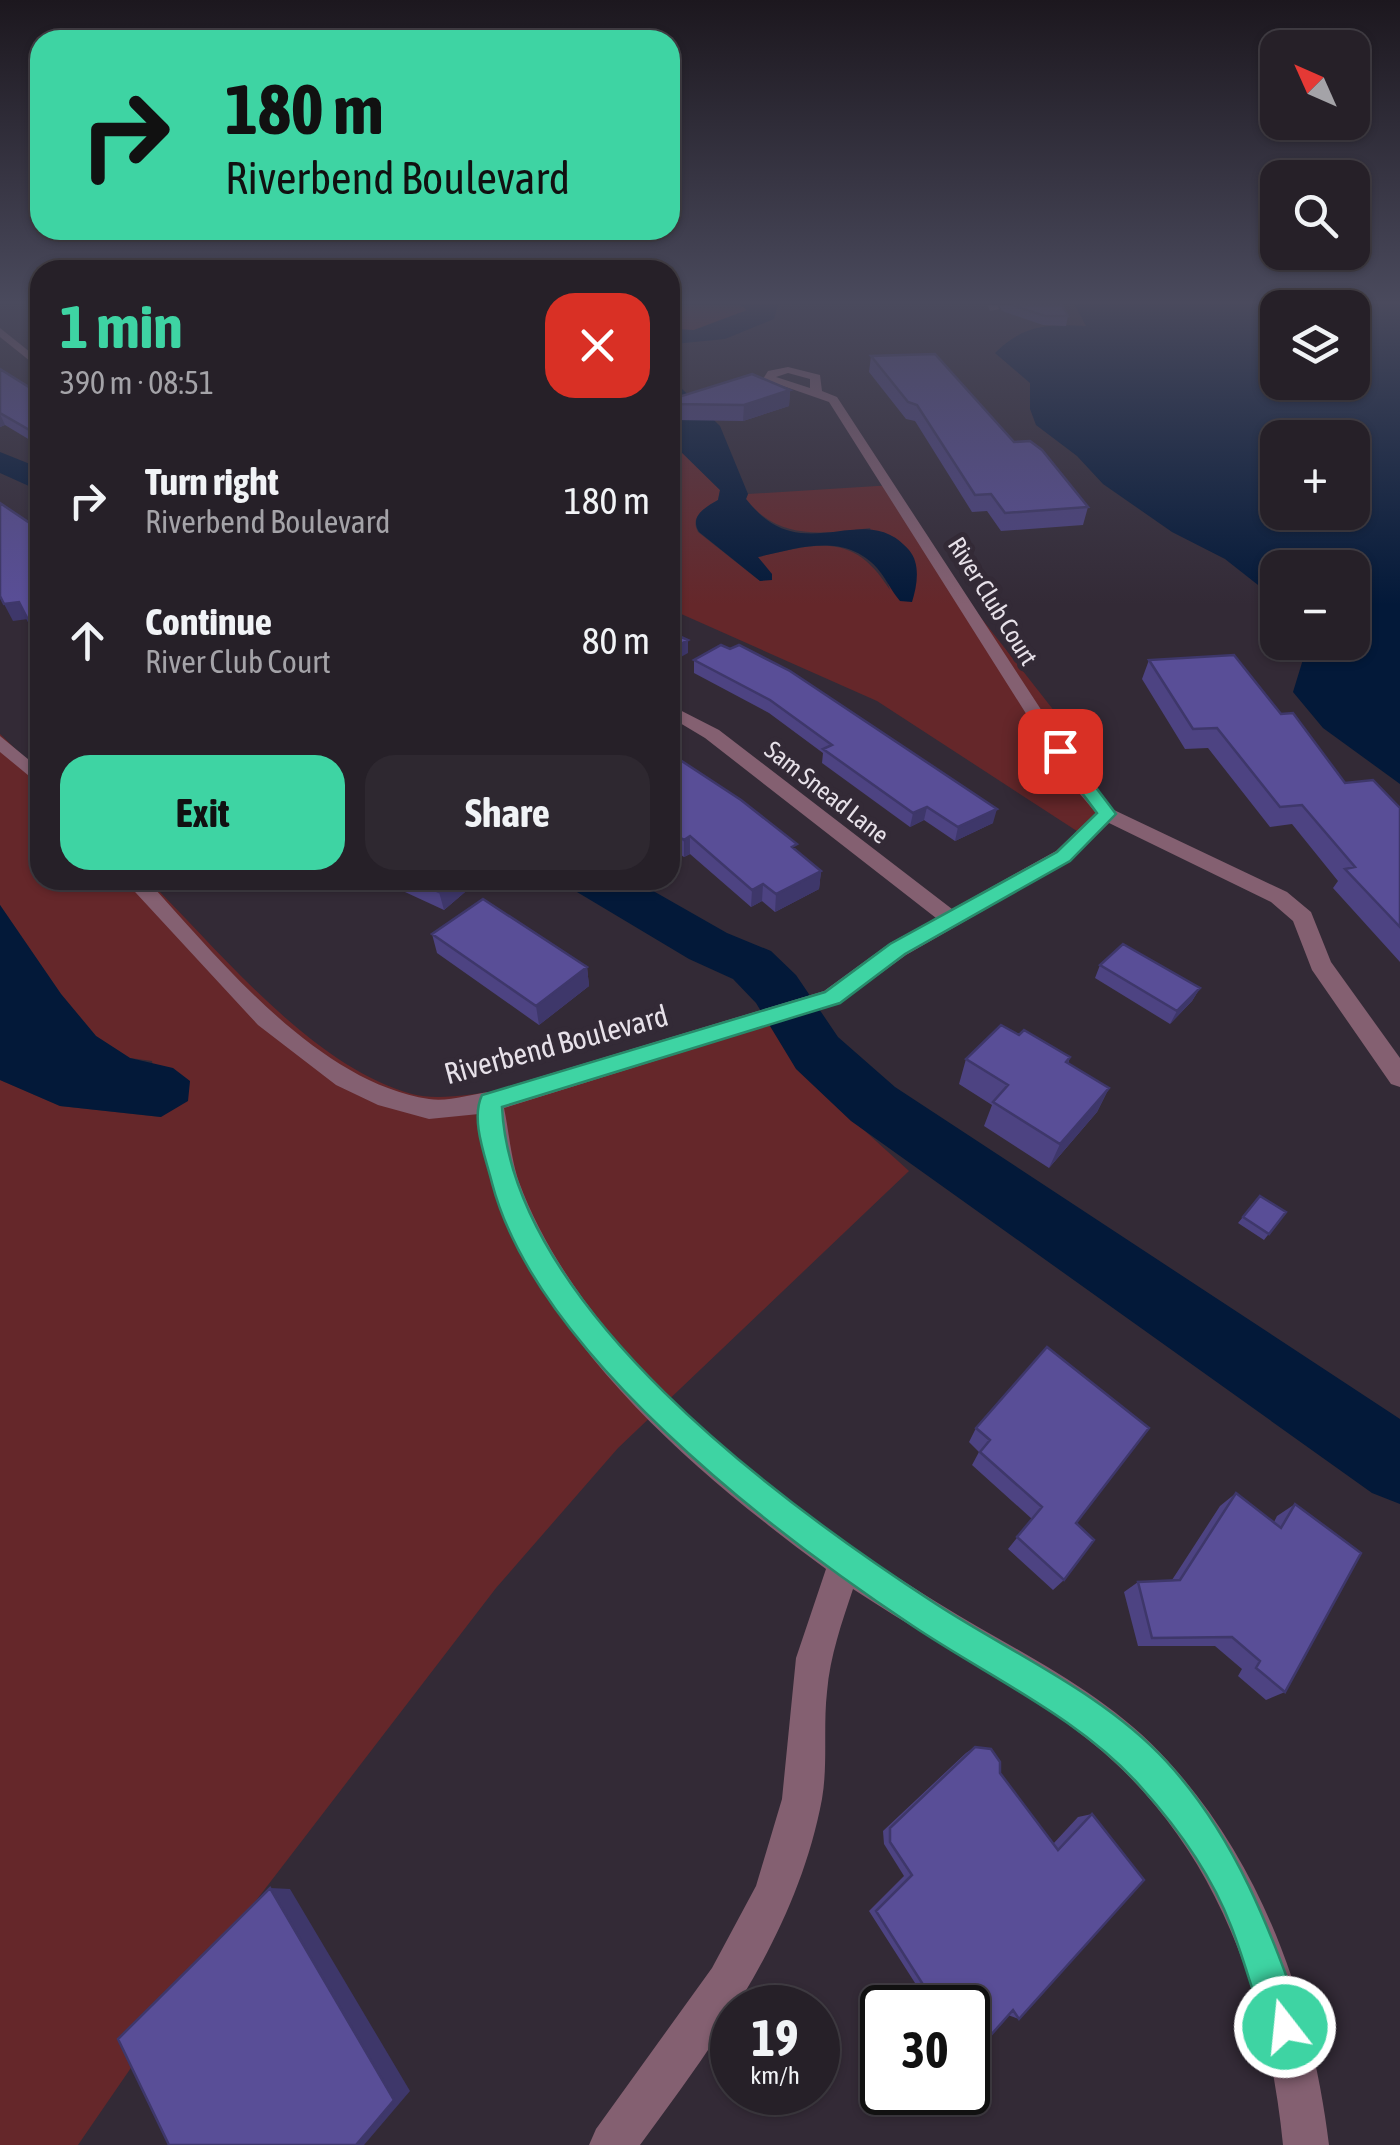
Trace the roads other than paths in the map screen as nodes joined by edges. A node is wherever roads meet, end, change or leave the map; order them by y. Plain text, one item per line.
1 (835, 405) edge
2 (680, 716) edge
3 (0, 742) edge
4 (30, 770) edge
5 (1107, 814) junction
6 (145, 890) edge
7 (950, 918) junction
8 (1400, 1077) edge
9 (490, 1102) junction
10 (846, 1560) junction
11 (612, 2145) edge
12 (1306, 2145) edge

1 - 5 street, River Club Court
2 - 7 street, Sam Snead Lane
3 - 4 street
5 - 7 street
5 - 8 street
6 - 9 street, Riverbend Boulevard
7 - 9 street, Riverbend Boulevard
9 - 10 street
10 - 11 street
10 - 12 street

